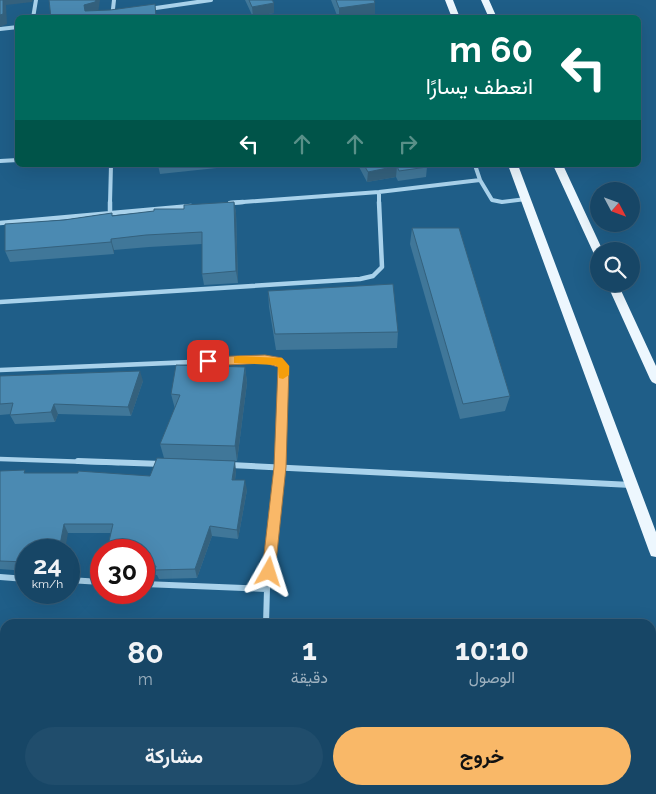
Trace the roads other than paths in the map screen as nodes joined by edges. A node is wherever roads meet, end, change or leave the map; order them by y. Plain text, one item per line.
1 (36, 0) edge
2 (114, 0) edge
3 (210, 0) edge
4 (449, 0) edge
5 (485, 0) edge
6 (142, 10) edge
7 (122, 13) edge
8 (34, 15) edge
9 (112, 15) edge
10 (115, 15) edge
11 (455, 15) edge
12 (492, 15) edge
13 (15, 27) edge
14 (0, 29) edge
15 (15, 160) edge
16 (0, 161) edge
17 (110, 167) edge
18 (476, 167) edge
19 (514, 167) edge
20 (559, 167) edge
21 (480, 180) junction
22 (379, 192) junction
23 (526, 199) junction
24 (225, 203) edge
25 (196, 206) edge
26 (110, 212) junction
27 (0, 223) edge
28 (593, 242) edge
29 (616, 292) edge
30 (0, 302) edge
31 (0, 370) edge
32 (656, 379) edge
33 (0, 459) edge
34 (174, 464) edge
35 (222, 465) edge
36 (280, 467) junction
37 (632, 485) junction
38 (656, 551) edge
39 (0, 577) edge
40 (15, 578) edge
41 (155, 584) edge
42 (267, 589) junction
43 (266, 619) edge

1 - 8 street
2 - 9 street
3 - 6 street
4 - 11 main road
5 - 12 main road
7 - 10 street
13 - 14 street
15 - 16 street
17 - 26 street
18 - 21 street
19 - 23 main road
20 - 28 main road
21 - 22 street
21 - 23 street
22 - 24 street
22 - 30 street
23 - 37 main road
25 - 26 street
26 - 27 street
29 - 32 main road
31 - 36 street
33 - 34 street
35 - 36 street
36 - 37 street
36 - 42 street
37 - 38 main road
39 - 40 street
41 - 42 street
42 - 43 street

